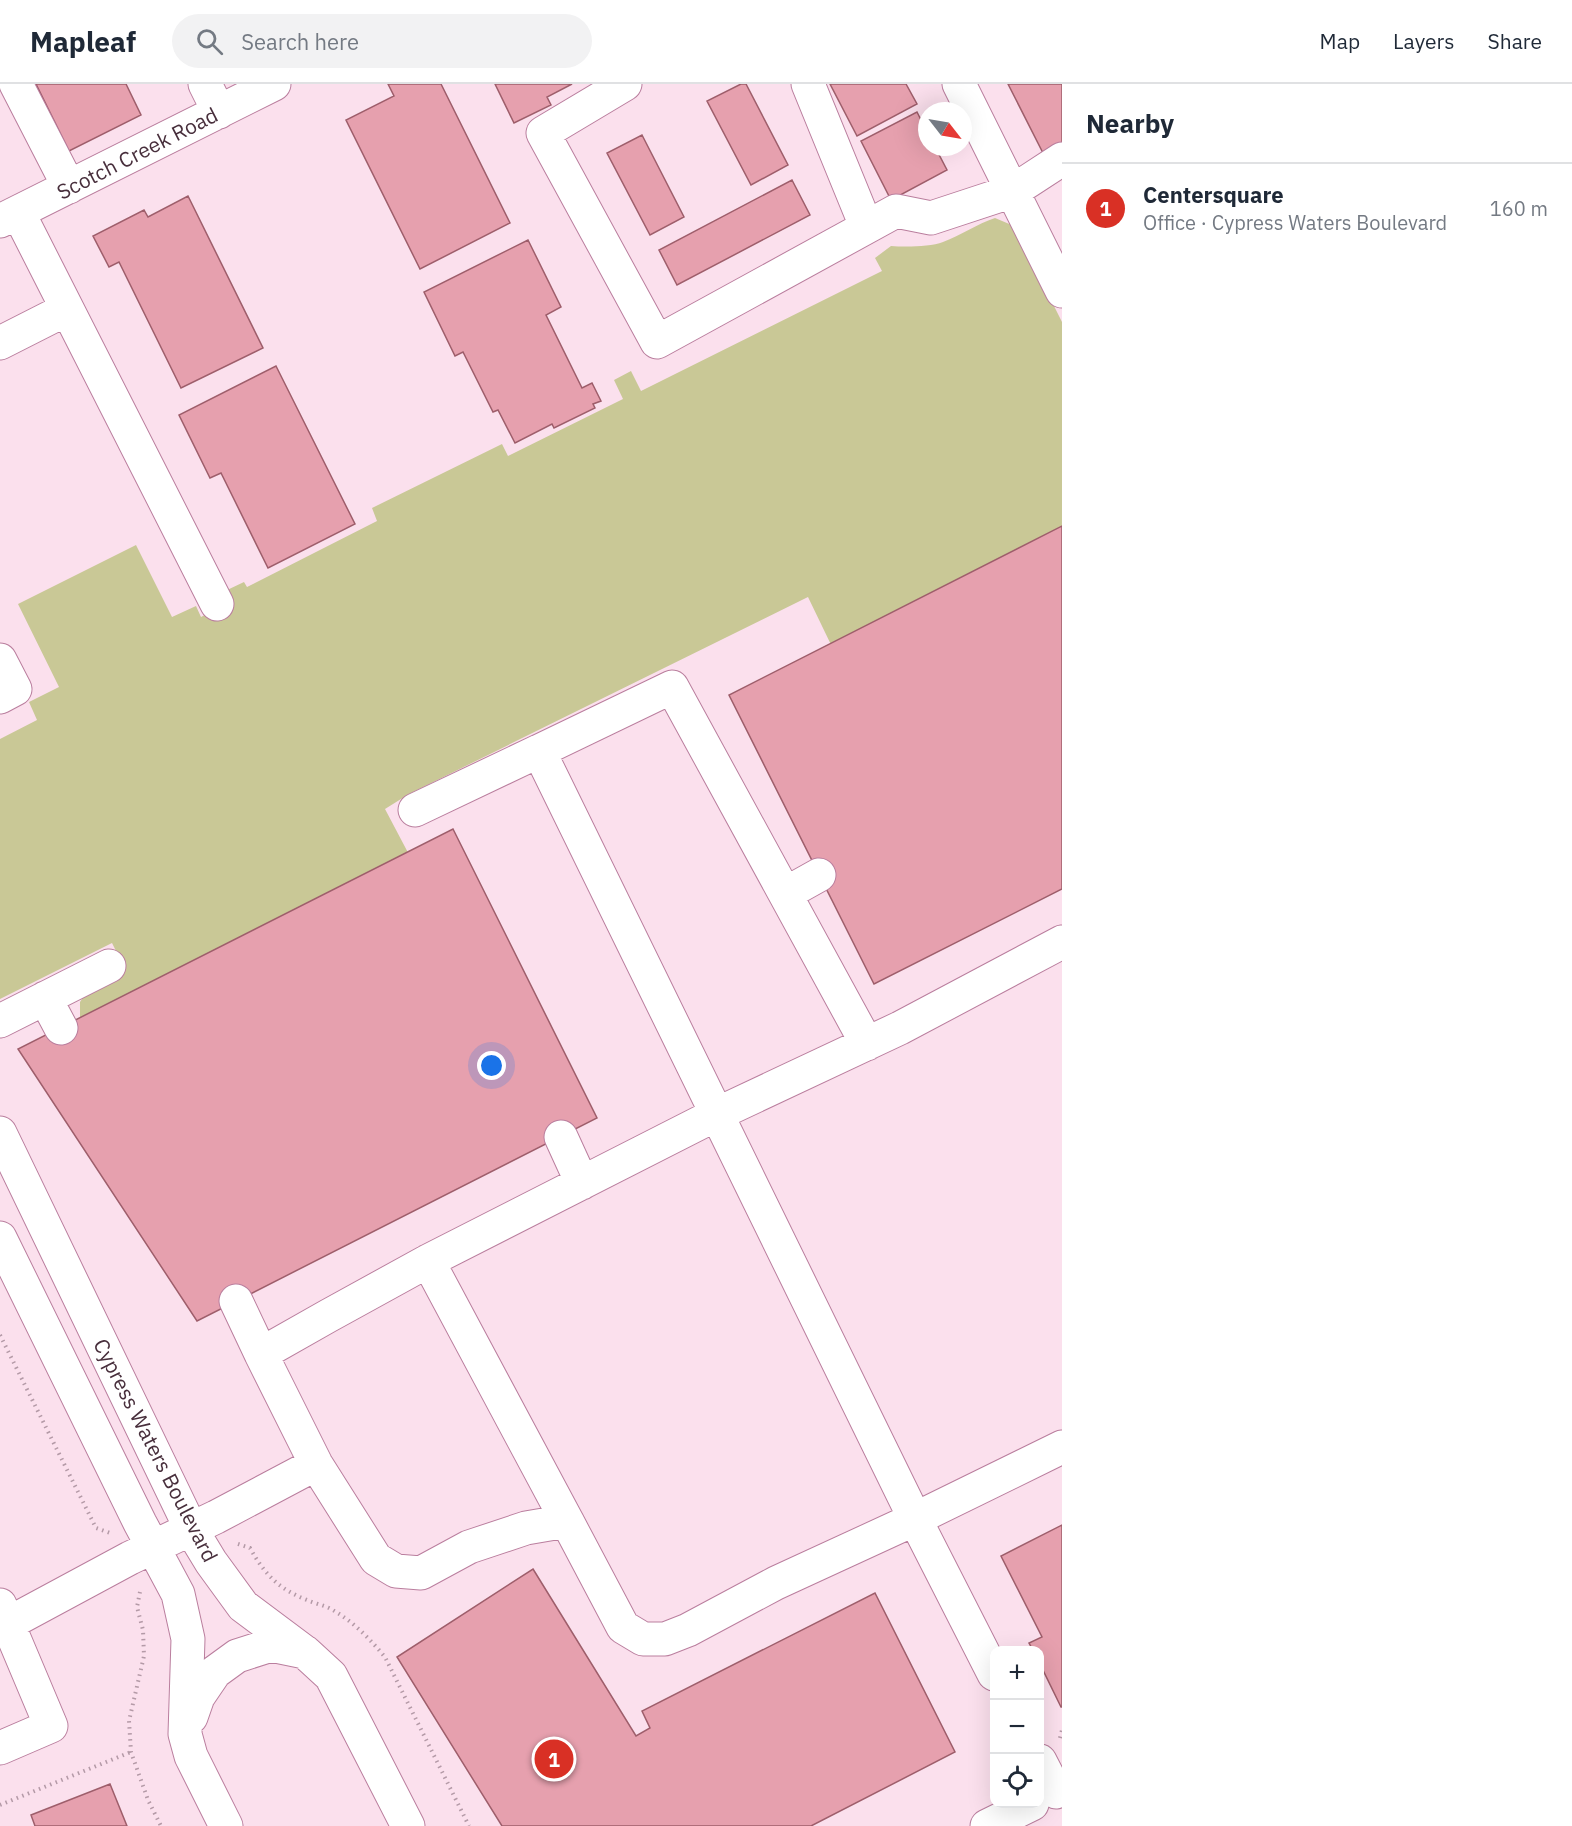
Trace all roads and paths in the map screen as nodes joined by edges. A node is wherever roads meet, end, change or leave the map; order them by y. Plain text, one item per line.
1 (16, 84) edge
2 (274, 84) edge
3 (625, 84) edge
4 (808, 84) edge
5 (959, 84) edge
6 (0, 92) edge
7 (212, 98) edge
8 (1062, 159) edge
9 (69, 187) junction
10 (1013, 191) junction
11 (9, 217) edge
12 (866, 226) junction
13 (1062, 291) edge
14 (67, 309) junction
15 (0, 343) edge
16 (217, 604) dead end
17 (0, 660) edge
18 (0, 697) edge
19 (539, 752) junction
20 (415, 810) dead end
21 (819, 875) dead end
22 (785, 894) junction
23 (1062, 942) edge
24 (109, 966) dead end
25 (45, 998) junction
26 (0, 1021) edge
27 (61, 1028) dead end
28 (867, 1044) junction
29 (717, 1114) junction
30 (0, 1133) edge
31 (561, 1137) dead end
32 (582, 1183) junction
33 (0, 1238) edge
34 (428, 1261) junction
35 (236, 1301) dead end
36 (0, 1335) edge
37 (261, 1354) junction
38 (1062, 1447) edge
39 (316, 1464) junction
40 (915, 1520) junction
41 (567, 1521) junction
42 (191, 1529) junction
43 (112, 1534) dead end
44 (228, 1541) dead end
45 (153, 1547) junction
46 (141, 1590) dead end
47 (3, 1618) edge
48 (306, 1653) junction
49 (990, 1666) edge
50 (185, 1734) junction
51 (0, 1748) edge
52 (131, 1752) junction
53 (1044, 1781) edge
54 (1047, 1796) edge
55 (0, 1805) edge
56 (161, 1826) edge
57 (226, 1826) edge
58 (408, 1826) edge
59 (469, 1826) edge
60 (987, 1826) edge

1 - 6 street
1 - 9 street
2 - 7 street, Scotch Creek Road
3 - 12 street
4 - 12 street
5 - 10 street
7 - 9 street, Scotch Creek Road
8 - 10 street
9 - 11 street, Scotch Creek Road
10 - 12 street
10 - 13 street
11 - 14 street
14 - 15 street
14 - 16 street
17 - 18 street
19 - 20 street
19 - 22 street
19 - 29 street
21 - 22 street
22 - 28 street
23 - 28 street
24 - 25 street
25 - 26 street
25 - 27 street
28 - 29 street
29 - 32 street
29 - 40 street
30 - 42 street, Cypress Waters Boulevard
31 - 32 street
32 - 34 street
33 - 45 street
34 - 37 street
34 - 41 street
35 - 37 street
36 - 43 path
37 - 39 street
38 - 40 street
39 - 41 street
39 - 42 street
40 - 41 street
40 - 49 street
42 - 45 street
42 - 48 street, Cypress Waters Boulevard
44 - 59 path
45 - 47 street
45 - 50 street
46 - 52 path
47 - 51 street
48 - 50 street
48 - 58 street, Cypress Waters Boulevard
50 - 57 street
52 - 55 path
52 - 56 path
53 - 54 street
54 - 60 street

